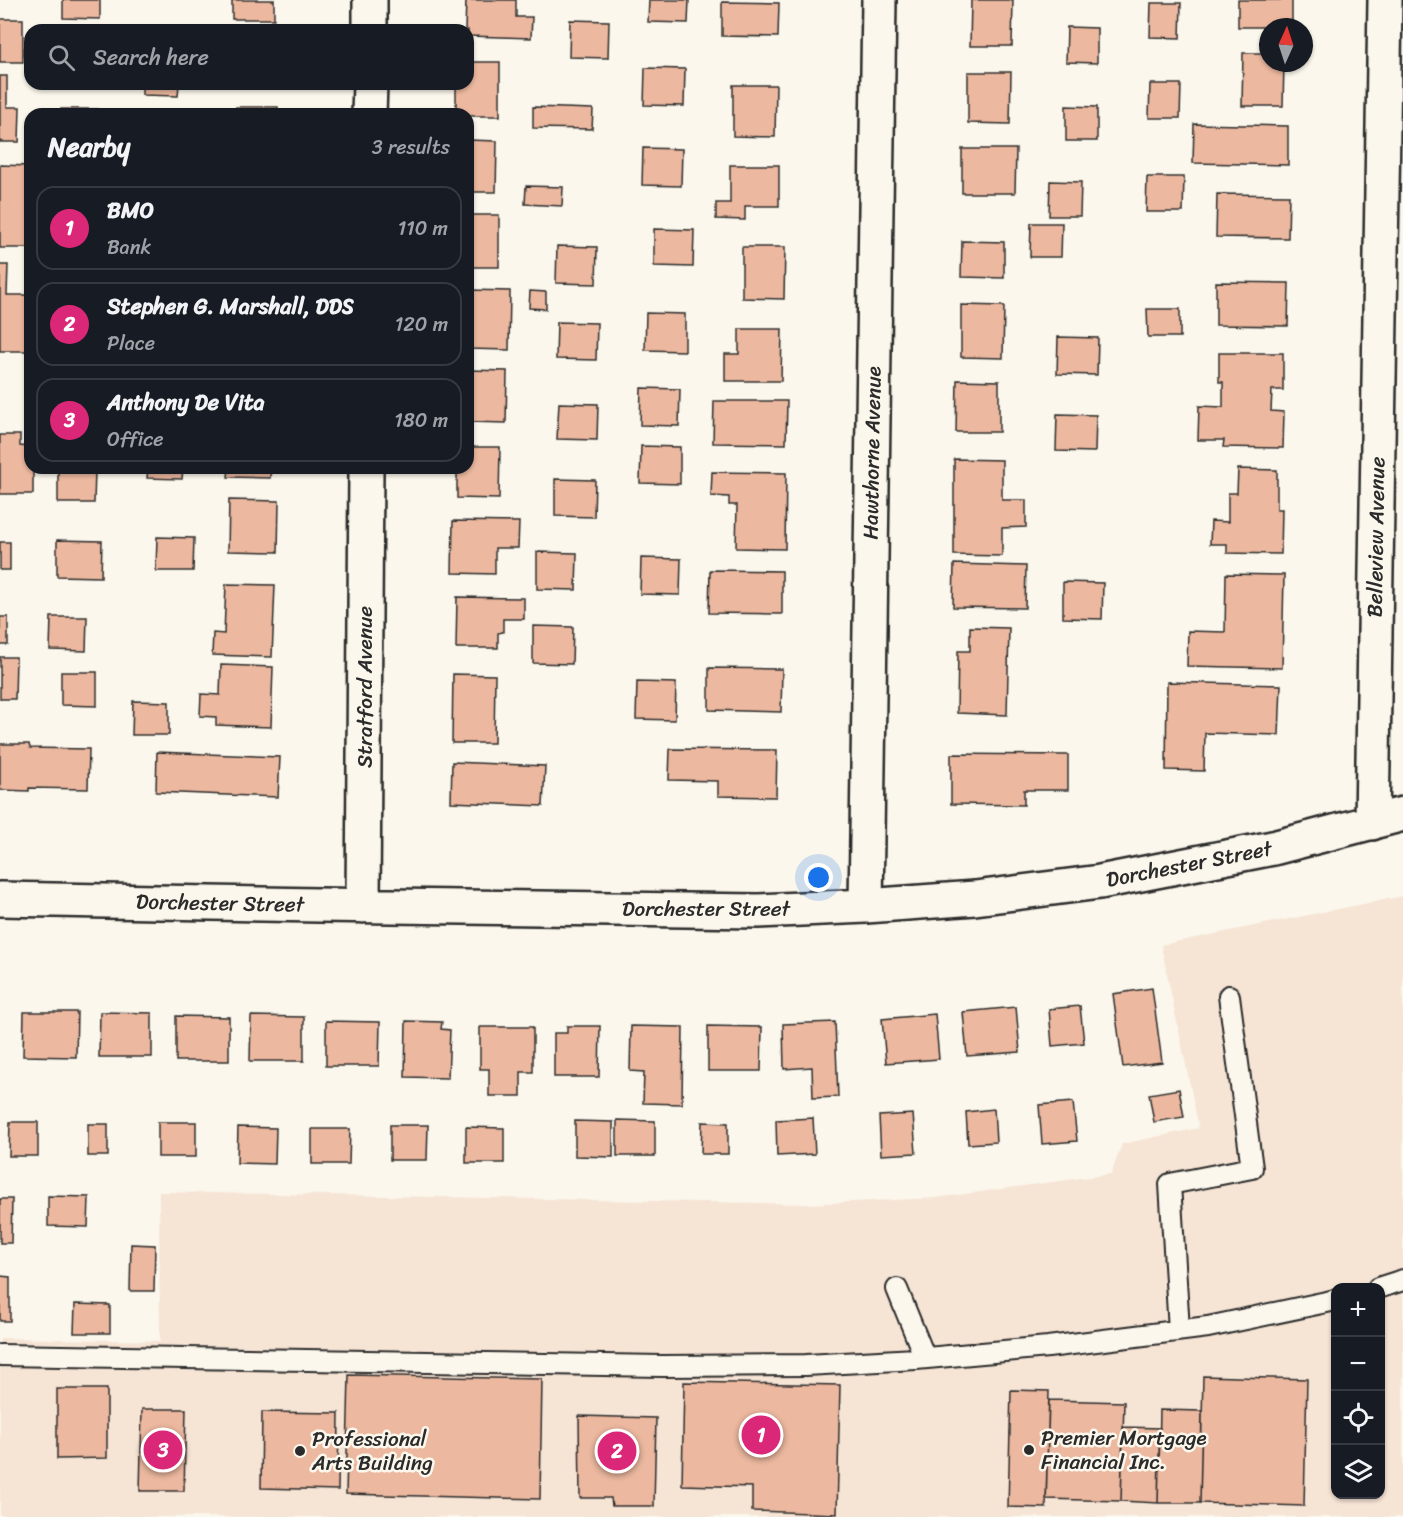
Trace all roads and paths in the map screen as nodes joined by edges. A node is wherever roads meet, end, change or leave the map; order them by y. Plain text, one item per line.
1 (370, 0) edge
2 (879, 0) edge
3 (1385, 0) edge
4 (370, 24) edge
5 (370, 90) edge
6 (369, 108) edge
7 (366, 474) edge
8 (1403, 814) edge
9 (1371, 823) junction
10 (0, 899) edge
11 (363, 906) junction
12 (866, 906) junction
13 (1229, 996) dead end
14 (1403, 1280) edge
15 (1385, 1285) edge
16 (897, 1289) dead end
17 (1331, 1301) edge
18 (1179, 1330) junction
19 (0, 1355) edge
20 (925, 1358) junction

1 - 4 street
2 - 12 street, Hawthorne Avenue
3 - 9 street, Belleview Avenue
5 - 6 street
7 - 11 street, Stratford Avenue
8 - 9 street, Dorchester Street
9 - 12 street, Dorchester Street
10 - 11 street, Dorchester Street
11 - 12 street, Dorchester Street
13 - 18 lane
14 - 15 lane
16 - 20 lane
17 - 18 lane
18 - 20 lane
19 - 20 lane

